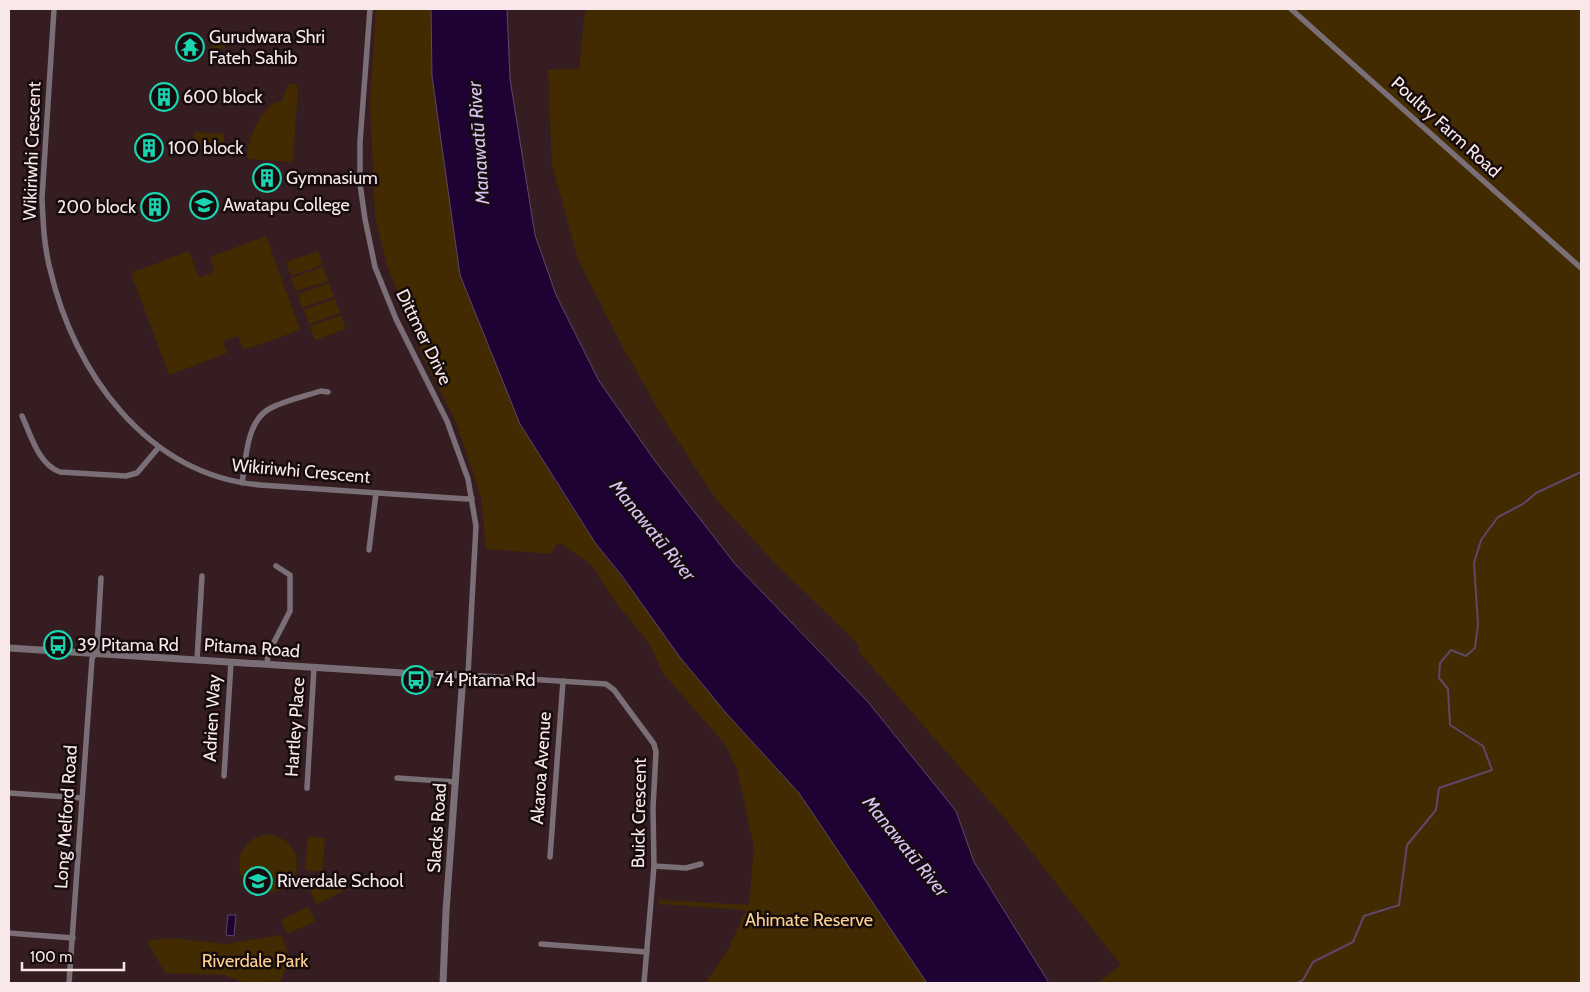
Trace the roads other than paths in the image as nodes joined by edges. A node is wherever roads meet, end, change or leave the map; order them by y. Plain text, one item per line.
1 (54, 9) edge
2 (370, 9) edge
3 (1291, 9) edge
4 (1581, 268) edge
5 (328, 392) dead end
6 (22, 416) dead end
7 (159, 447) junction
8 (242, 483) junction
9 (376, 493) junction
10 (472, 498) junction
11 (369, 550) dead end
12 (276, 566) dead end
13 (202, 576) dead end
14 (101, 578) dead end
15 (9, 648) edge
16 (94, 654) junction
17 (197, 660) junction
18 (230, 662) junction
19 (267, 664) junction
20 (314, 667) junction
21 (465, 675) junction
22 (563, 681) junction
23 (224, 776) dead end
24 (397, 778) dead end
25 (456, 782) junction
26 (307, 788) dead end
27 (9, 793) edge
28 (82, 798) junction
29 (550, 857) dead end
30 (701, 864) dead end
31 (654, 866) junction
32 (9, 933) edge
33 (72, 938) junction
34 (541, 944) dead end
35 (648, 952) junction
36 (69, 983) edge
37 (443, 983) edge
38 (644, 983) edge

1 - 7 street, Wikiriwhi Crescent
2 - 10 street, Dittmer Drive
3 - 4 street, Poultry Farm Road
5 - 8 street
6 - 7 street
7 - 8 street, Wikiriwhi Crescent
8 - 9 street, Wikiriwhi Crescent
9 - 10 street, Wikiriwhi Crescent
9 - 11 street
10 - 21 street, Dittmer Drive
12 - 19 street
13 - 17 street
14 - 16 street, Long Melford Road
15 - 16 street, Pitama Road
16 - 17 street, Pitama Road
16 - 28 street, Long Melford Road
17 - 18 street, Pitama Road
18 - 19 street, Pitama Road
18 - 23 street, Adrien Way
19 - 20 street, Pitama Road
20 - 21 street, Pitama Road
20 - 26 street, Hartley Place
21 - 22 street, Buick Crescent
21 - 25 street, Slacks Road
22 - 29 street, Akaroa Avenue
22 - 31 street, Buick Crescent
24 - 25 street
25 - 37 street, Slacks Road
27 - 28 street
28 - 33 street, Long Melford Road
30 - 31 street
31 - 35 street, Buick Crescent
32 - 33 street
33 - 36 street, Long Melford Road
34 - 35 street
35 - 38 street, Buick Crescent

